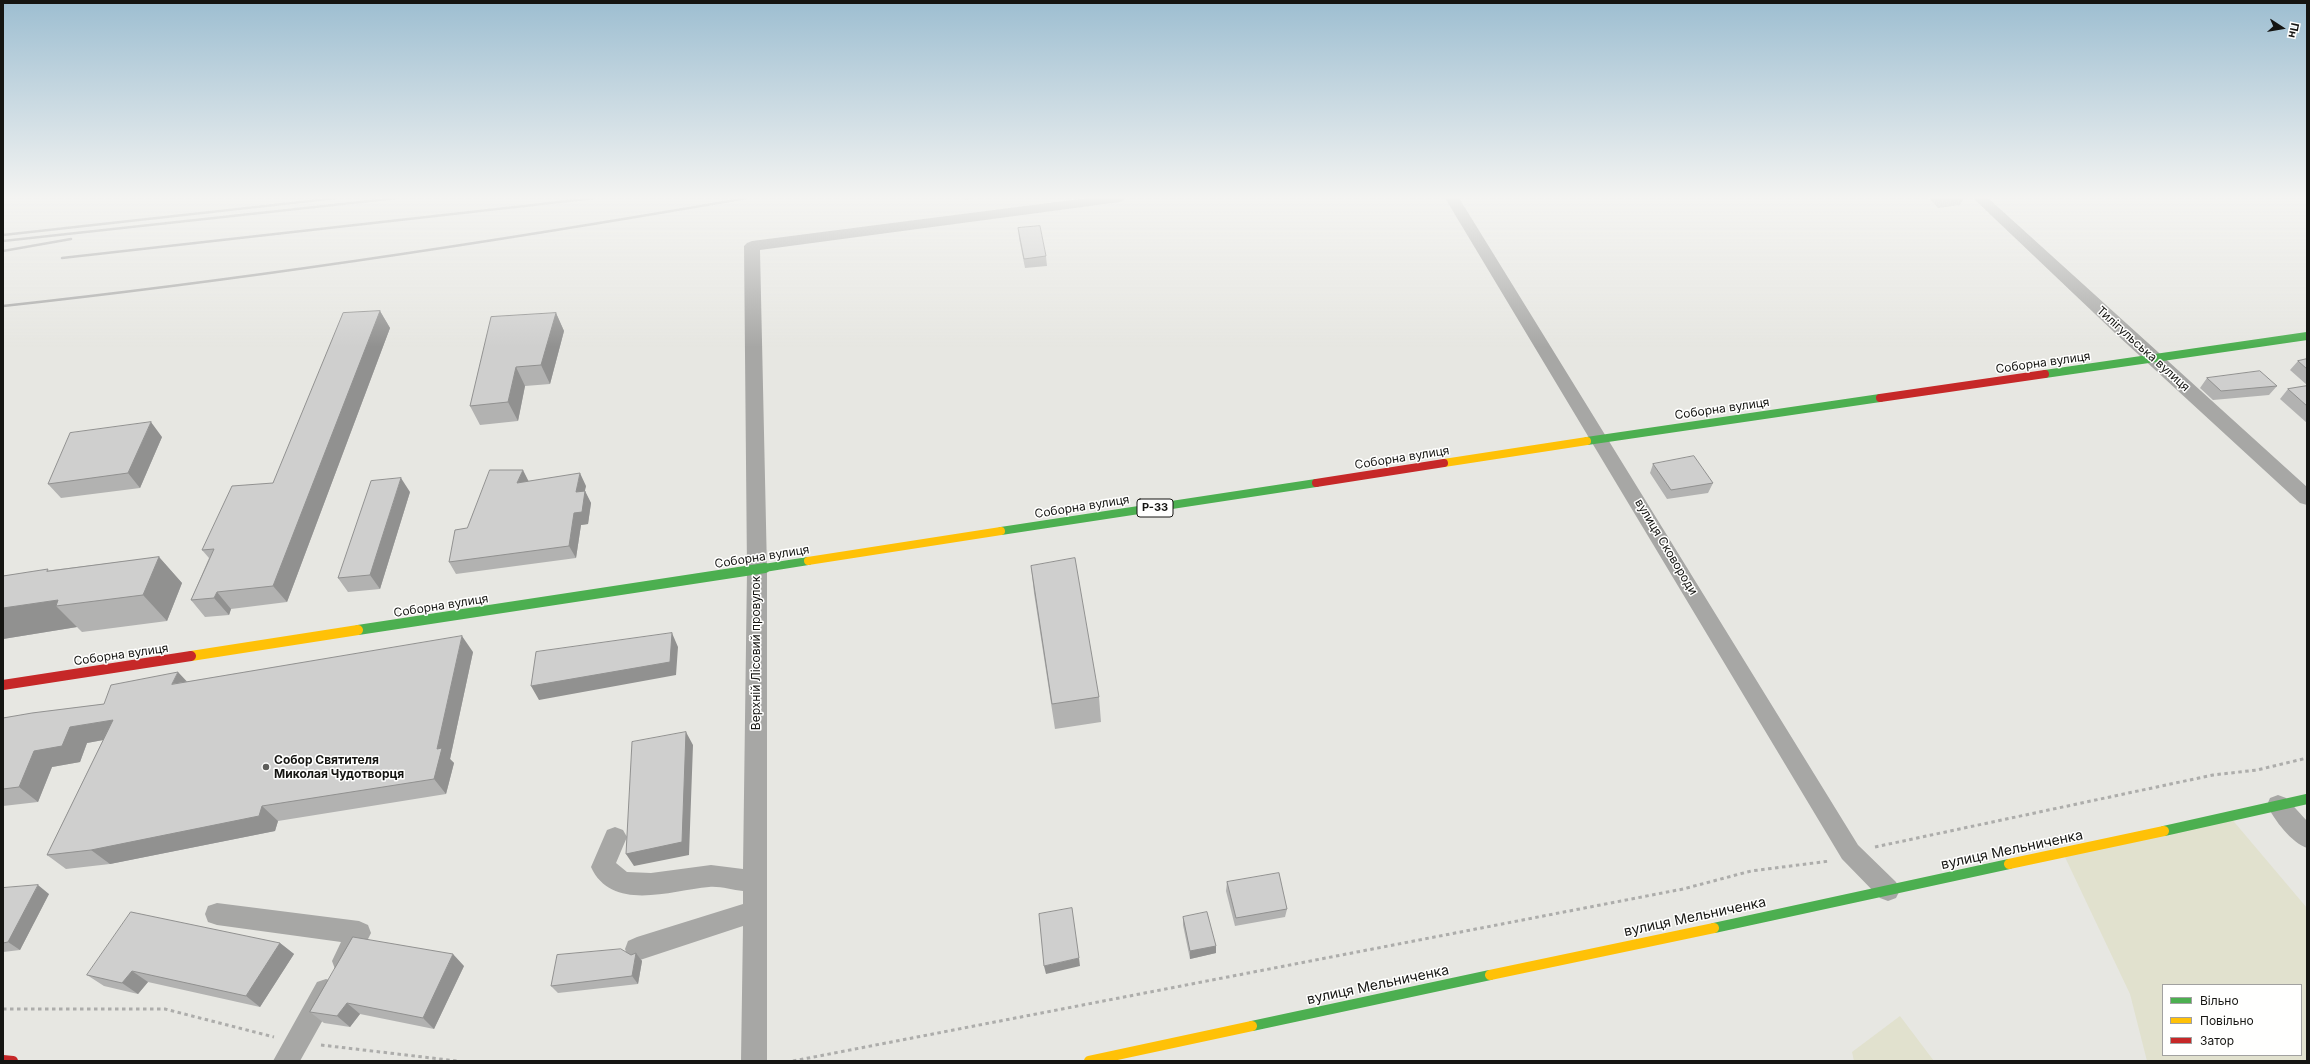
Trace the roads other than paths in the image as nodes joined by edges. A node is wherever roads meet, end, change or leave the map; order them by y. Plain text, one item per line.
1 (752, 248) edge
2 (1482, 248) edge
3 (2033, 248) edge
4 (2307, 336) edge
5 (2153, 359) junction
6 (1600, 439) junction
7 (2307, 498) edge
8 (756, 570) junction
9 (3, 685) edge
10 (2307, 799) edge
11 (2278, 805) junction
12 (615, 837) dead end
13 (2307, 838) edge
14 (755, 882) junction
15 (1888, 890) junction
16 (755, 911) junction
17 (217, 914) dead end
18 (637, 949) dead end
19 (291, 1052) edge
20 (3, 1060) edge
21 (13, 1061) edge
22 (754, 1061) edge
23 (1088, 1061) edge

1 - 8 street, Верхній Лісовий провулок
2 - 6 street, вулиця Сковороди
3 - 5 street, Тилігульська вулиця
4 - 5 main road, Соборна вулиця / Р-33
5 - 6 main road, Соборна вулиця / Р-33
5 - 7 street, Тилігульська вулиця
6 - 8 main road, Соборна вулиця / Р-33
6 - 15 street, вулиця Сковороди
8 - 9 main road, Соборна вулиця / Р-33
8 - 14 street, Верхній Лісовий провулок
10 - 11 main road, вулиця Мельниченка
11 - 13 street
11 - 15 main road, вулиця Мельниченка
12 - 14 street
14 - 16 street, Верхній Лісовий провулок
15 - 23 main road, вулиця Мельниченка
16 - 18 street
16 - 22 street, Верхній Лісовий провулок
17 - 19 street
20 - 21 main road

